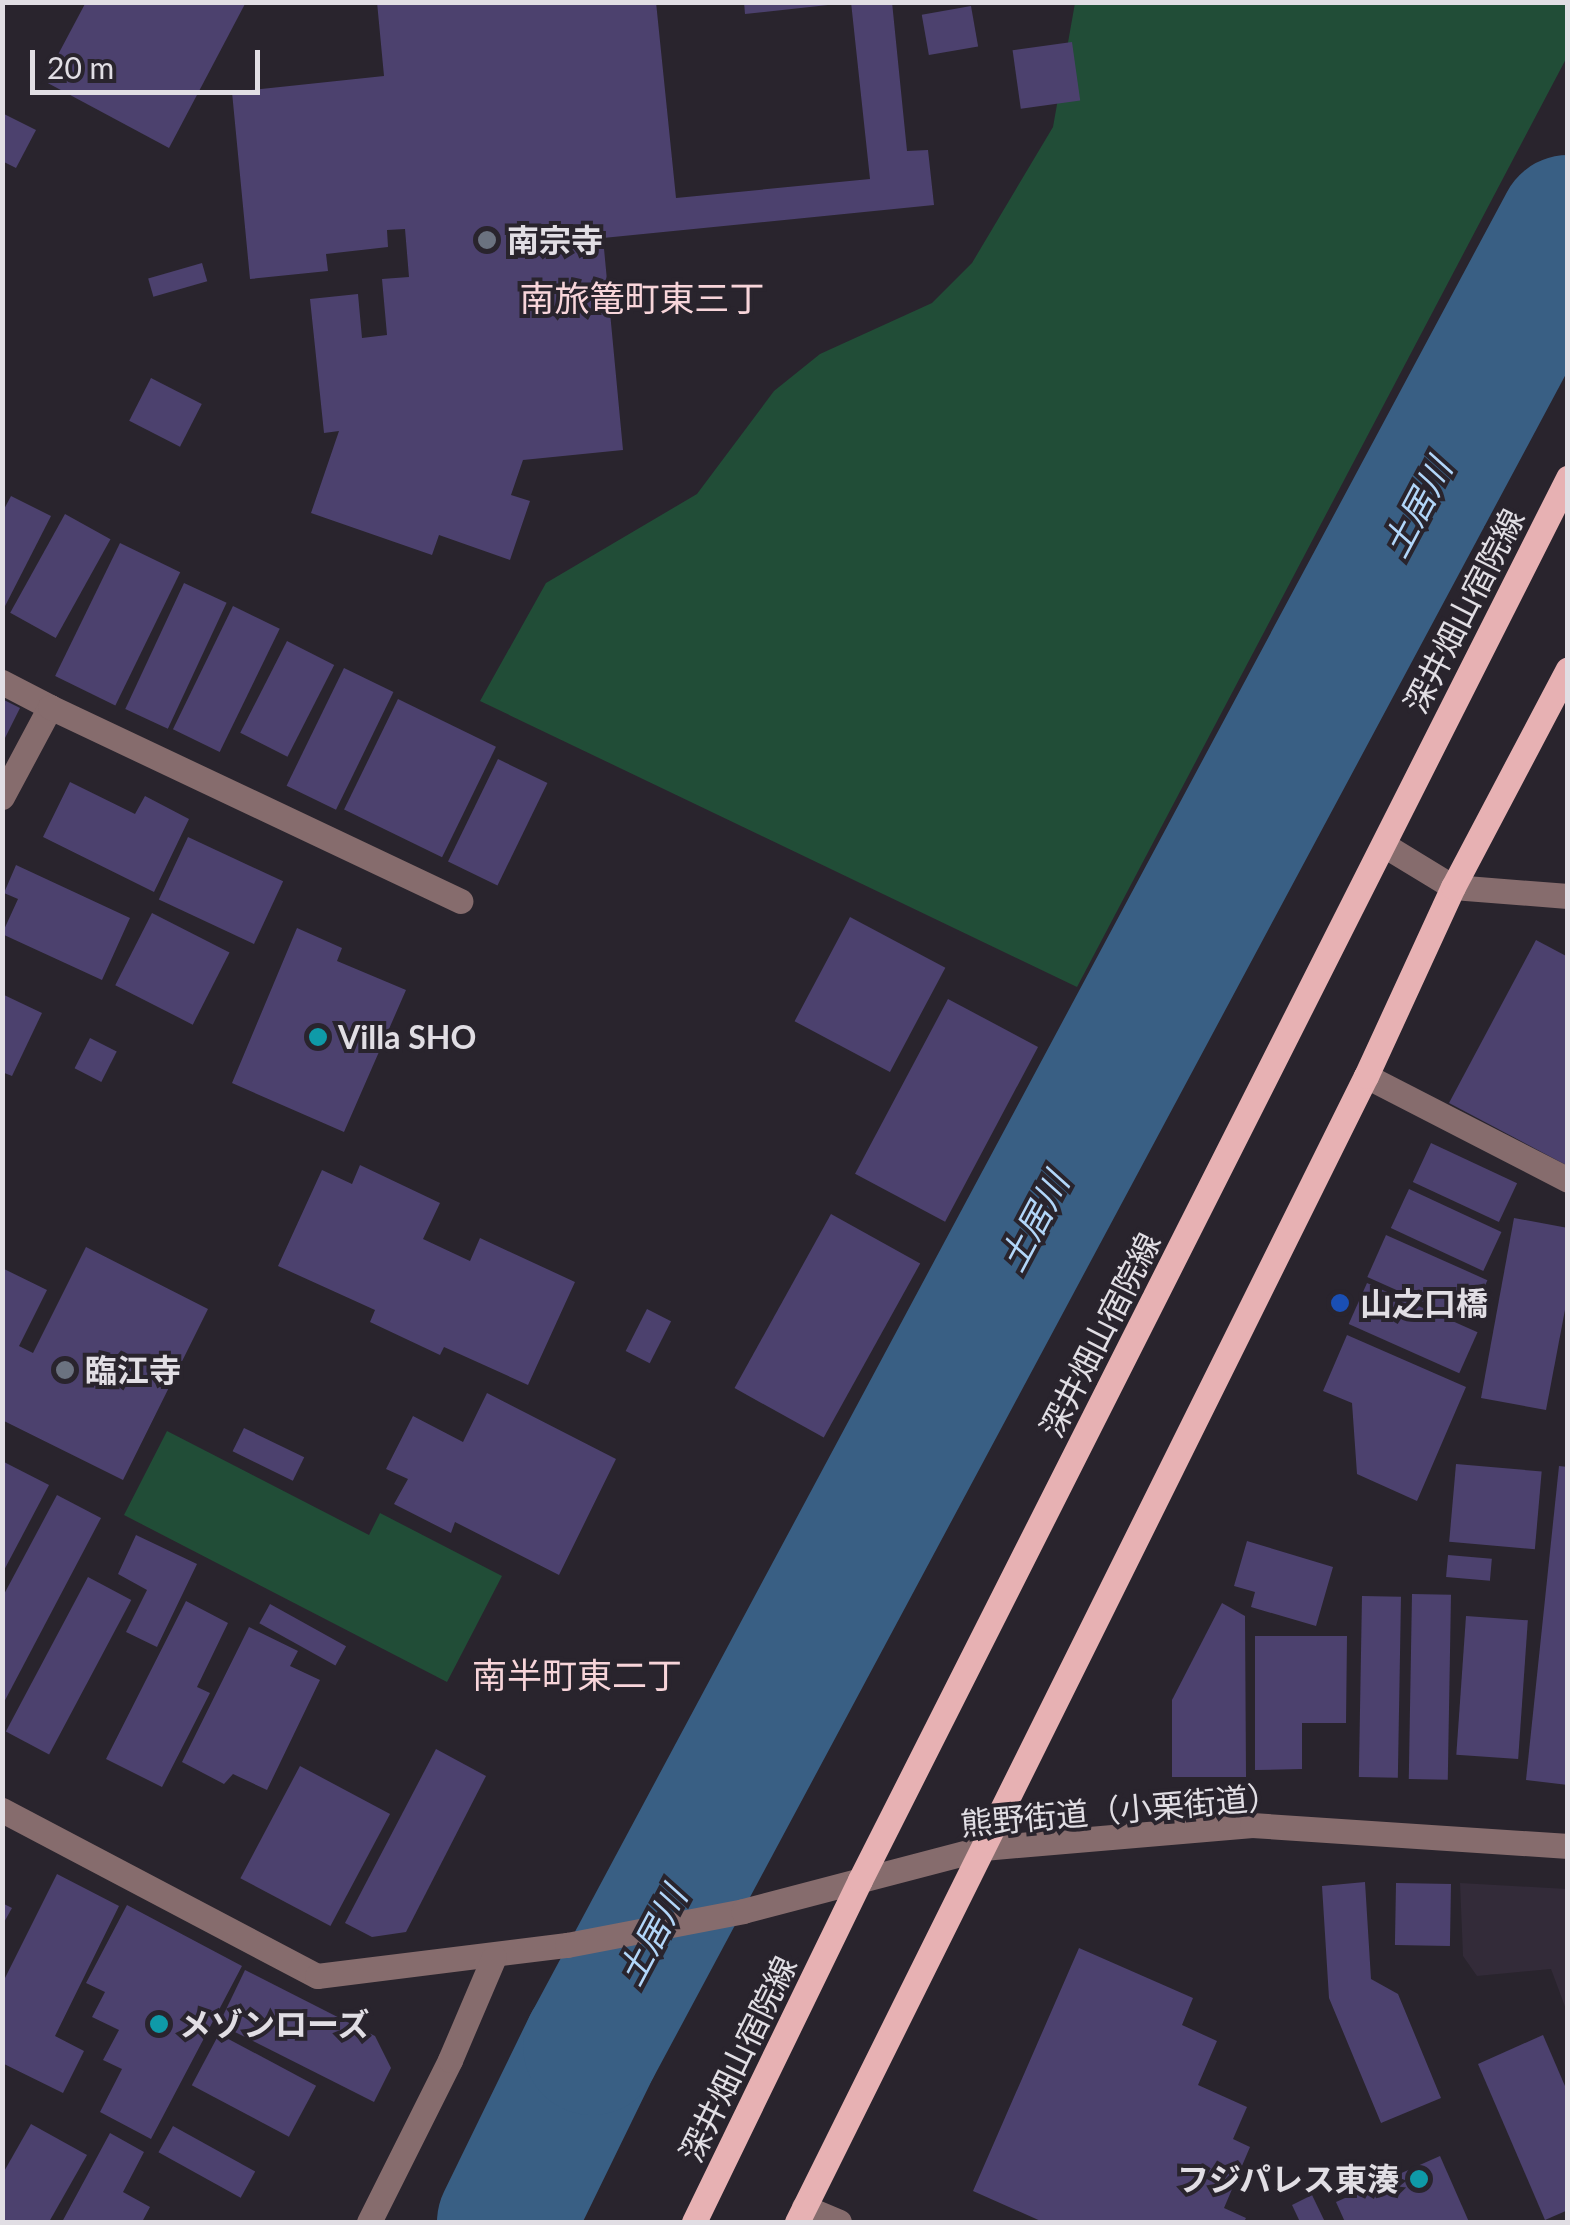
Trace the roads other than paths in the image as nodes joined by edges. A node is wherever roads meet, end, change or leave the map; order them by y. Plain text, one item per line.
1 (1568, 478) edge
2 (1568, 669) edge
3 (2, 682) edge
4 (50, 707) junction
5 (2, 797) edge
6 (1384, 844) junction
7 (1453, 887) junction
8 (1568, 896) edge
9 (461, 901) dead end
10 (1366, 1076) junction
11 (1568, 1180) edge
12 (2, 1810) edge
13 (1568, 1846) edge
14 (983, 1848) junction
15 (860, 1880) junction
16 (494, 1957) junction
17 (800, 2215) edge
18 (369, 2222) edge
19 (694, 2222) edge
20 (839, 2222) edge

1 - 6 main road, 深井畑山宿院線
2 - 7 main road
3 - 4 street
4 - 5 street
4 - 9 street
6 - 7 street
6 - 15 main road, 深井畑山宿院線
7 - 8 street
7 - 10 main road
10 - 11 street
10 - 14 main road
12 - 16 street
13 - 14 street, 熊野街道（小栗街道）
14 - 15 street, 熊野街道（小栗街道）
14 - 17 main road
15 - 16 street, 熊野街道（小栗街道）
15 - 19 main road, 深井畑山宿院線
16 - 18 street
17 - 20 street

